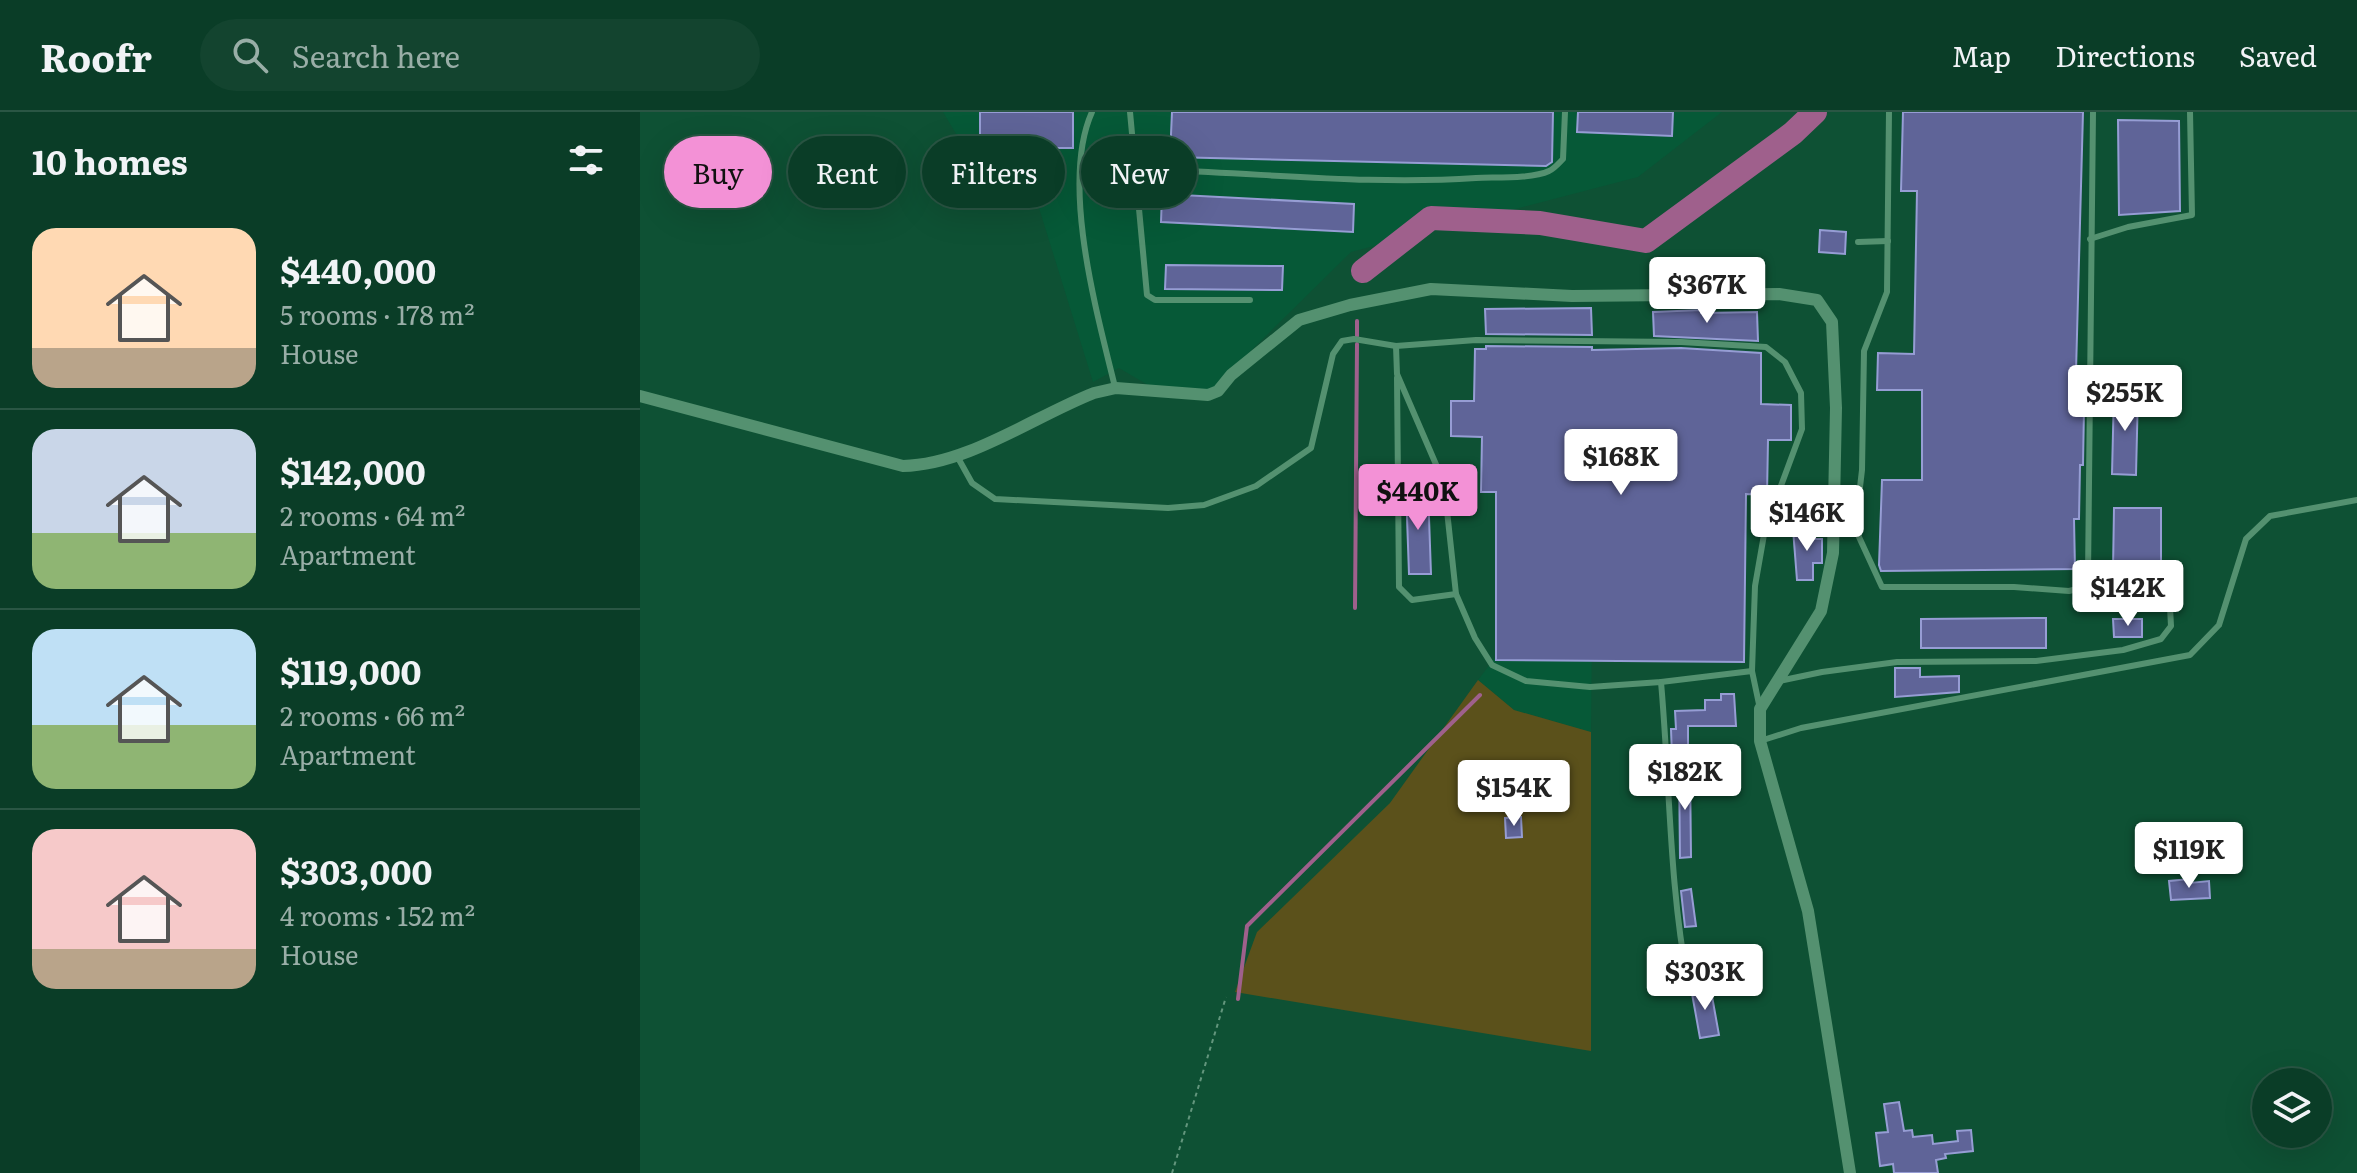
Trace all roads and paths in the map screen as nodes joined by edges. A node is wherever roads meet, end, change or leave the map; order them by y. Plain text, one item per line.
1 (1092, 112) edge
2 (1130, 112) edge
3 (1565, 112) edge
4 (1889, 112) edge
5 (2093, 112) edge
6 (2190, 112) edge
7 (1085, 136) edge
8 (1132, 136) edge
9 (1197, 172) edge
10 (1082, 208) edge
11 (1137, 208) edge
12 (2090, 239) junction
13 (1888, 241) junction
14 (1858, 242) dead end
15 (1250, 300) dead end
16 (1396, 346) junction
17 (1397, 374) junction
18 (1116, 388) junction
19 (640, 396) edge
20 (957, 455) junction
21 (2357, 500) edge
22 (2094, 585) junction
23 (1456, 594) junction
24 (1752, 671) junction
25 (1778, 681) junction
26 (1661, 682) junction
27 (1760, 709) junction
28 (1760, 741) junction
29 (1688, 983) dead end
30 (1226, 997) dead end
31 (1172, 1173) edge
32 (1850, 1173) edge

1 - 7 lane
2 - 8 lane
3 - 9 lane
4 - 13 lane
5 - 12 lane
6 - 12 lane
10 - 18 lane
11 - 15 lane
12 - 22 lane
13 - 14 lane
13 - 22 lane
16 - 17 lane
16 - 20 lane
16 - 24 lane
17 - 23 lane
17 - 23 lane
18 - 20 street
18 - 25 street
19 - 20 street
21 - 28 lane
22 - 25 lane
23 - 26 lane
24 - 26 lane
24 - 27 lane
25 - 27 street
26 - 29 lane
27 - 28 street
28 - 32 street
30 - 31 path

